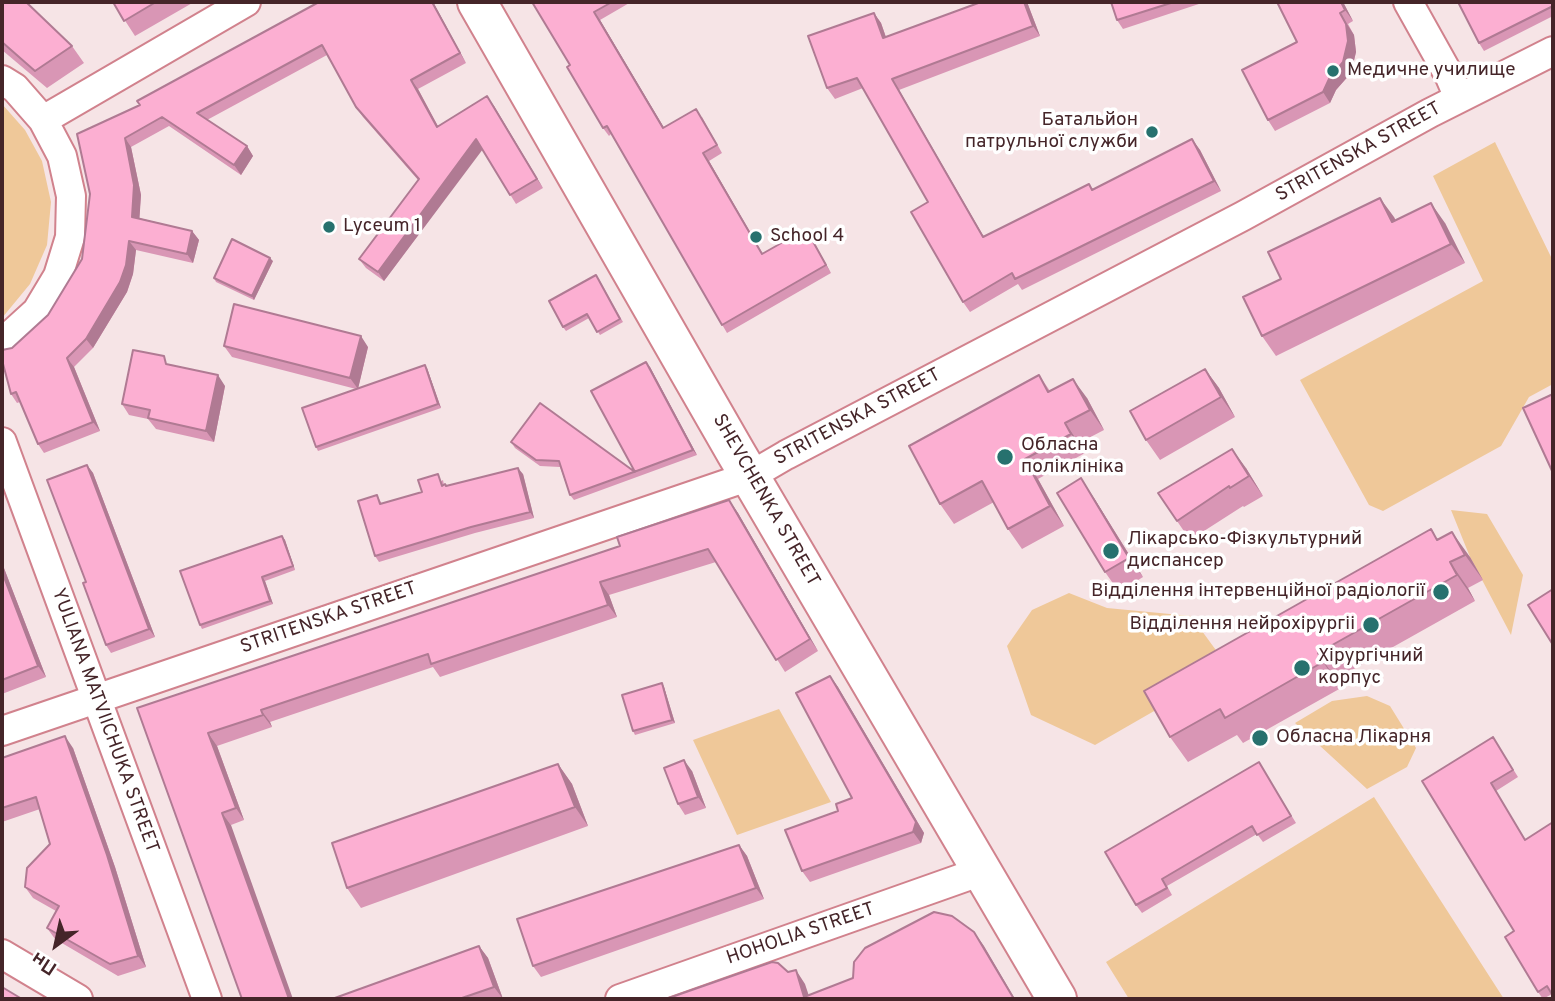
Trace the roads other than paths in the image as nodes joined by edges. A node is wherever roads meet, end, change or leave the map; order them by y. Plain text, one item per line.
1 (246, 2) edge
2 (477, 2) edge
3 (1408, 2) edge
4 (1553, 51) edge
5 (2, 80) edge
6 (1459, 98) junction
7 (43, 120) junction
8 (2, 343) edge
9 (2, 442) edge
10 (750, 476) junction
11 (96, 699) junction
12 (2, 731) edge
13 (982, 871) junction
14 (2, 954) edge
15 (78, 999) edge
16 (207, 999) edge
17 (620, 999) edge
18 (1057, 999) edge

1 - 7 street
2 - 10 street, SHEVCHENKA STREET
3 - 6 street
4 - 6 street, STRITENSKA STREET
5 - 7 street
6 - 10 street, STRITENSKA STREET
7 - 8 street
9 - 11 street, YULIANA MATVIICHUKA STREET
10 - 11 street, STRITENSKA STREET
10 - 13 street, SHEVCHENKA STREET
11 - 12 street, STRITENSKA STREET
11 - 16 street, YULIANA MATVIICHUKA STREET
13 - 17 street, HOHOLIA STREET
13 - 18 street, SHEVCHENKA STREET
14 - 15 street

